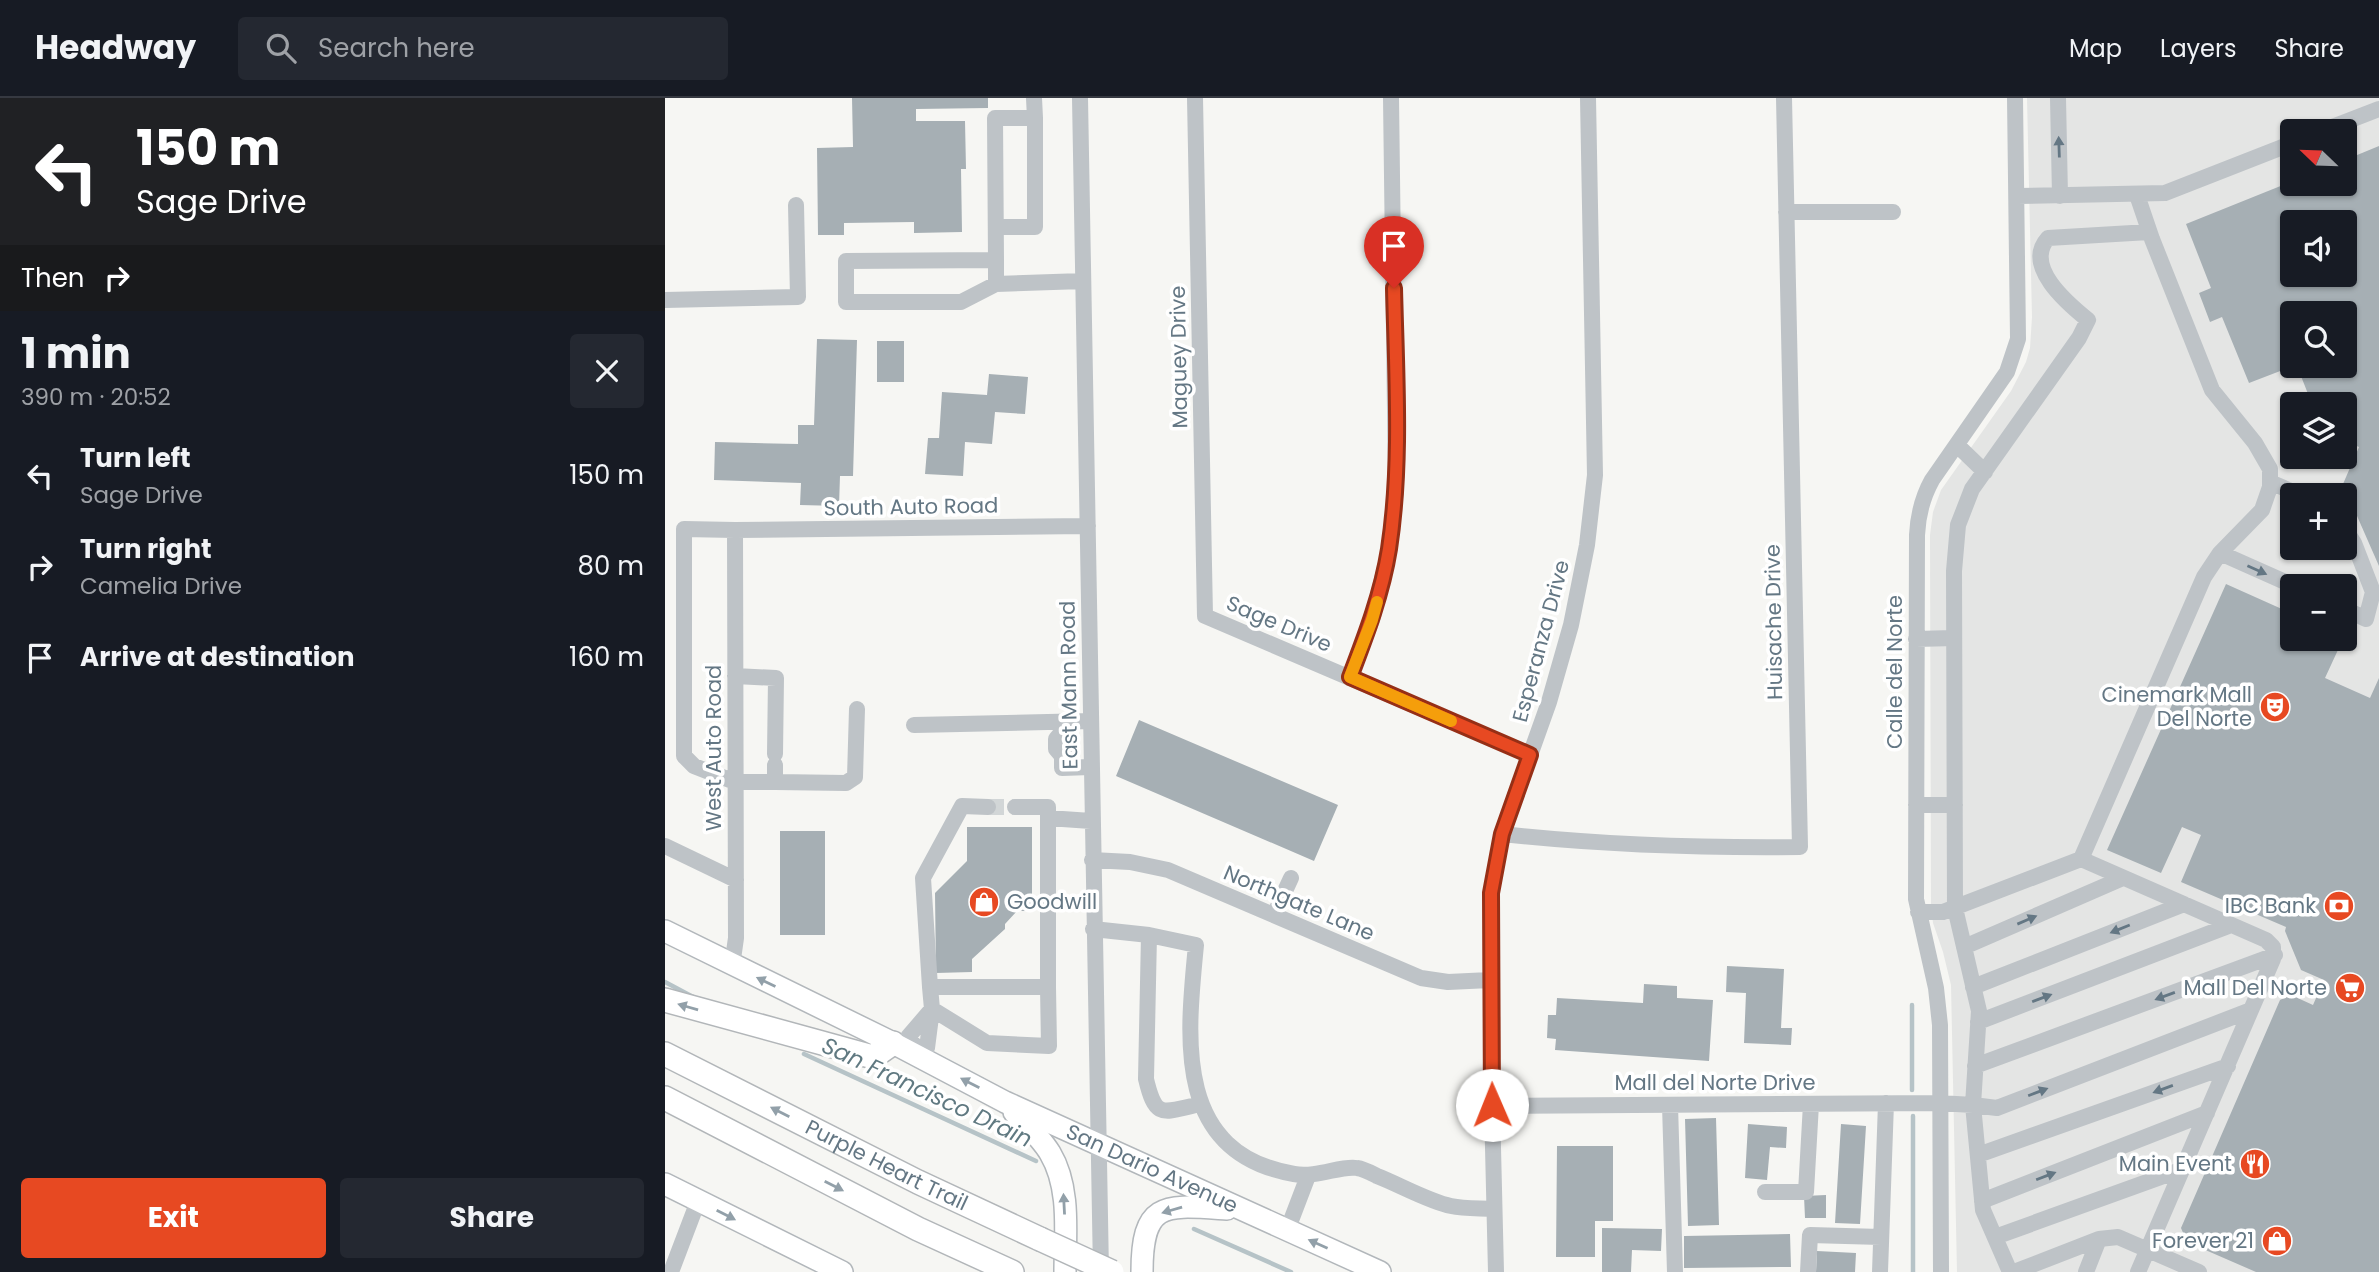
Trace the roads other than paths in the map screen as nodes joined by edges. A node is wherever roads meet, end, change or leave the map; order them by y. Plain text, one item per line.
1 (1034, 98) edge
2 (1080, 98) edge
3 (1195, 98) edge
4 (1391, 98) edge
5 (1588, 98) edge
6 (1784, 98) edge
7 (2015, 98) edge
8 (2058, 98) edge
9 (2379, 109) edge
10 (1035, 118) junction
11 (2353, 119) edge
12 (2280, 148) edge
13 (2137, 195) junction
14 (2060, 196) junction
15 (2017, 197) junction
16 (796, 205) dead end
17 (1786, 212) junction
18 (1893, 212) dead end
19 (996, 227) junction
20 (2149, 232) junction
21 (996, 260) junction
22 (1083, 281) junction
23 (996, 284) junction
24 (665, 300) edge
25 (1957, 445) junction
26 (1985, 472) junction
27 (2270, 482) junction
28 (2280, 486) edge
29 (1088, 526) junction
30 (734, 530) junction
31 (2357, 551) edge
32 (2220, 553) junction
33 (2280, 580) edge
34 (2357, 615) edge
35 (1205, 616) joint
36 (1954, 638) junction
37 (1916, 639) junction
38 (735, 676) junction
39 (1350, 677) junction
40 (857, 709) dead end
41 (1090, 721) junction
42 (914, 724) dead end
43 (1063, 727) junction
44 (1530, 755) junction
45 (775, 767) junction
46 (1090, 767) junction
47 (736, 782) junction
48 (1916, 805) junction
49 (1955, 805) junction
50 (988, 807) tunnel mouth
51 (1015, 807) tunnel mouth
52 (1048, 818) junction
53 (1091, 821) junction
54 (1502, 834) junction
55 (665, 846) edge
56 (2081, 859) junction
57 (1092, 860) junction
58 (1291, 878) dead end
59 (2123, 878) junction
60 (736, 880) junction
61 (2184, 904) junction
62 (1955, 908) junction
63 (1918, 912) junction
64 (1274, 915) junction
65 (2231, 925) junction
66 (1093, 929) junction
67 (665, 931) edge
68 (1149, 935) junction
69 (1964, 947) junction
70 (2275, 955) junction
71 (732, 966) junction
72 (1490, 980) junction
73 (930, 987) junction
74 (1048, 987) junction
75 (1973, 987) junction
76 (665, 1000) edge
77 (932, 1009) junction
78 (2252, 1010) junction
79 (1978, 1022) junction
80 (906, 1047) junction
81 (665, 1054) edge
82 (1975, 1066) junction
83 (2228, 1066) junction
84 (665, 1098) edge
85 (1005, 1102) junction
86 (1886, 1103) junction
87 (1939, 1103) junction
88 (1201, 1104) junction
89 (1670, 1104) junction
90 (1811, 1104) junction
91 (1492, 1105) junction
92 (1973, 1105) junction
93 (2207, 1113) junction
94 (1097, 1145) junction
95 (1978, 1155) junction
96 (2183, 1169) junction
97 (1308, 1176) junction
98 (665, 1184) edge
99 (1765, 1192) dead end
100 (698, 1201) junction
101 (1982, 1201) junction
102 (1494, 1209) junction
103 (1239, 1210) junction
104 (1287, 1231) junction
105 (1881, 1237) junction
106 (1995, 1237) junction
107 (2099, 1239) junction
108 (2148, 1250) junction
109 (670, 1265) edge
110 (2042, 1266) edge
111 (2181, 1268) edge
112 (834, 1270) edge
113 (1012, 1272) edge
114 (1065, 1272) edge
115 (1101, 1272) edge
116 (1112, 1272) edge
117 (1142, 1272) edge
118 (1380, 1272) edge
119 (1496, 1272) edge
120 (1675, 1272) edge
121 (1808, 1272) edge
122 (1880, 1272) edge
123 (1941, 1272) edge
124 (2012, 1272) edge
125 (2086, 1272) edge
126 (2138, 1272) edge
127 (2199, 1272) edge

1 - 10 street
2 - 22 street, East Mann Road
3 - 35 street, Maguey Drive
4 - 39 street
5 - 44 street, Esperanza Drive
6 - 17 street, Huisache Drive
7 - 15 street, Calle del Norte
14 -> 8 street
9 - 11 street
10 - 19 street
10 - 19 street
12 - 13 street
13 - 14 street
13 - 20 street
14 - 15 street
15 - 25 street, Calle del Norte
16 - 24 street
17 - 18 street
17 - 54 street, Huisache Drive
19 - 21 street
20 - 26 street
20 - 27 street
21 - 23 street
21 - 23 street
22 - 23 street
22 - 29 street, East Mann Road
25 - 26 street
25 - 37 street, Calle del Norte
26 - 36 street
27 - 28 street
27 - 32 street
29 - 30 street, South Auto Road
29 - 41 street, East Mann Road
30 - 38 street, West Auto Road
30 - 47 street, South Auto Road
31 - 34 street
32 -> 33 street
32 - 56 street
35 - 39 street, Sage Drive
36 - 37 street
36 - 49 street
37 - 48 street, Calle del Norte
38 - 45 street
38 - 47 street, West Auto Road
39 - 44 street, Sage Drive
40 - 45 street
41 - 43 street
41 - 46 street, East Mann Road
42 - 43 street
43 - 46 street
44 - 54 street, Esperanza Drive
45 - 47 street
46 - 53 street, East Mann Road
47 - 60 street, West Auto Road
48 - 49 street
48 - 63 street, Calle del Norte
49 - 62 street
50 - 73 street
51 - 52 street
52 - 53 street
52 - 74 street
53 - 57 street, East Mann Road
54 - 72 street, Esperanza Drive
55 - 60 street
56 - 59 street
56 - 62 street
57 - 64 street, Northgate Lane
57 - 66 street, East Mann Road
58 - 64 street
59 - 61 street
69 -> 59 street
60 - 71 street, West Auto Road
61 - 65 street
61 -> 75 street
62 - 63 street
62 - 69 street
63 - 87 street, Calle del Norte
64 - 72 street, Northgate Lane
65 - 70 street
79 -> 65 street
66 - 68 street
66 - 94 street, East Mann Road
67 - 71 main road, San Dario Avenue
68 - 88 street
68 - 88 street
69 - 75 street
70 - 78 street
70 -> 82 street
80 -> 71 main road, San Dario Avenue
72 - 91 street, Esperanza Drive
73 - 74 street
73 - 77 street
74 - 77 street
75 - 79 street
80 -> 76 highway
77 - 80 street
78 - 83 street
92 -> 78 street, Mall del Norte Drive
79 - 82 street
85 -> 80 main road, San Dario Avenue
116 -> 81 highway, Purple Heart Trail, bridge
82 - 92 street
83 - 93 street
83 -> 95 street
84 -> 113 highway, Purple Heart Trail
85 - 94 main road, San Dario Avenue
114 -> 85 main road
86 - 87 street, Mall del Norte Drive
86 - 90 street, Mall del Norte Drive
86 - 105 street
87 - 92 street, Mall del Norte Drive
87 - 123 street, Calle del Norte
88 - 97 street
89 - 90 street, Mall del Norte Drive
89 - 91 street, Mall del Norte Drive
89 - 120 street
90 - 99 street
91 - 102 street, Esperanza Drive
92 - 95 street
93 - 96 street
101 -> 93 street
94 - 103 main road, San Dario Avenue
94 - 115 street, East Mann Road
95 - 101 street
96 - 106 street
96 - 108 street
97 - 102 street
97 - 104 street
98 - 100 main road
100 - 109 street
100 -> 112 main road
101 - 106 street
102 - 119 street, Esperanza Drive
103 - 104 main road, San Dario Avenue
103 -> 117 main road
118 -> 104 main road, San Dario Avenue
105 - 121 street
105 - 122 street
106 - 124 street
107 - 108 street
107 - 110 street
107 - 125 street
108 - 111 street
108 - 126 street
110 - 124 street
111 - 127 street

